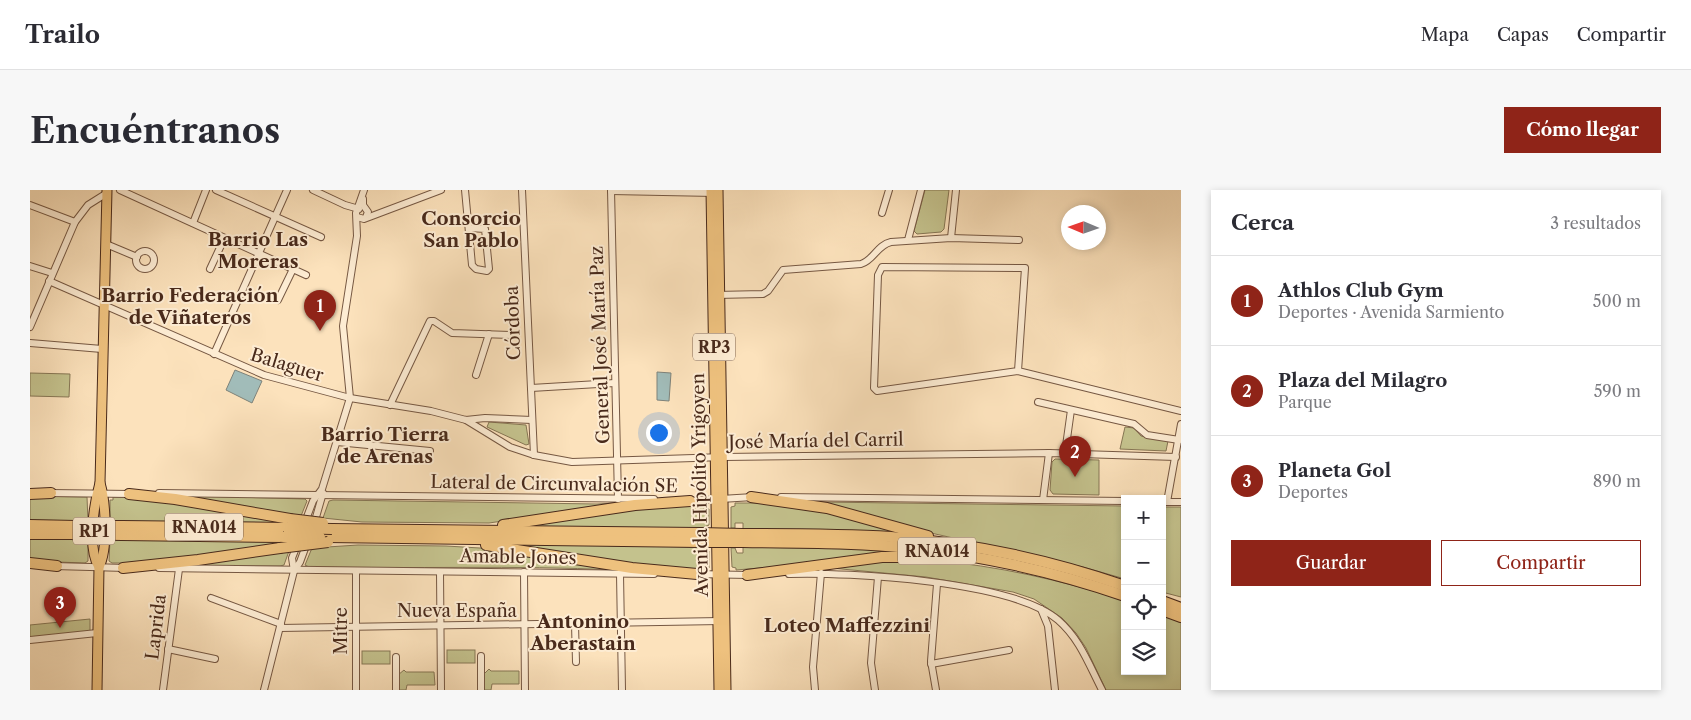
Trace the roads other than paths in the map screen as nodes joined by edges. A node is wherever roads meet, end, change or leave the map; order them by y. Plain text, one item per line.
1 (97, 190) edge
2 (120, 190) edge
3 (206, 190) edge
4 (216, 190) edge
5 (287, 190) edge
6 (313, 190) edge
7 (364, 190) edge
8 (441, 190) edge
9 (465, 190) edge
10 (522, 190) edge
11 (611, 190) edge
12 (890, 190) edge
13 (921, 190) edge
14 (956, 190) edge
15 (107, 192) edge
16 (714, 192) edge
17 (96, 198) junction
18 (30, 205) edge
19 (384, 210) junction
20 (360, 211) junction
21 (882, 213) dead end
22 (276, 216) junction
23 (366, 218) junction
24 (75, 222) junction
25 (193, 223) junction
26 (469, 228) junction
27 (357, 236) junction
28 (322, 237) dead end
29 (951, 238) junction
30 (224, 239) junction
31 (908, 240) junction
32 (1019, 240) dead end
33 (106, 244) junction
34 (260, 254) junction
35 (137, 257) dead end
36 (30, 266) edge
37 (210, 269) dead end
38 (293, 269) junction
39 (52, 274) junction
40 (306, 274) dead end
41 (49, 281) junction
42 (717, 295) junction
43 (278, 300) dead end
44 (104, 306) junction
45 (30, 327) edge
46 (489, 334) junction
47 (510, 335) dead end
48 (30, 343) edge
49 (102, 349) junction
50 (214, 354) junction
51 (1018, 371) junction
52 (476, 375) dead end
53 (615, 384) junction
54 (531, 388) junction
55 (350, 398) junction
56 (1038, 402) dead end
57 (390, 405) junction
58 (1071, 410) junction
59 (1181, 411) edge
60 (466, 420) junction
61 (532, 420) junction
62 (1181, 424) edge
63 (1179, 440) junction
64 (337, 442) junction
65 (430, 451) dead end
66 (1049, 453) junction
67 (1065, 453) junction
68 (534, 455) junction
69 (720, 457) junction
70 (1176, 457) junction
71 (618, 461) junction
72 (30, 493) edge
73 (51, 493) joint
74 (100, 493) junction
75 (130, 494) junction
76 (1166, 495) edge
77 (320, 496) junction
78 (751, 497) junction
79 (618, 499) junction
80 (720, 499) junction
81 (1043, 500) junction
82 (690, 501) junction
83 (1121, 501) edge
84 (1166, 502) edge
85 (1181, 502) edge
86 (30, 525) edge
87 (287, 528) junction
88 (76, 530) junction
89 (450, 530) junction
90 (331, 533) junction
91 (30, 534) edge
92 (700, 538) junction
93 (743, 538) junction
94 (438, 539) junction
95 (989, 551) junction
96 (1013, 564) junction
97 (30, 565) edge
98 (57, 566) joint
99 (98, 567) junction
100 (123, 568) junction
101 (179, 569) junction
102 (294, 571) junction
103 (356, 572) junction
104 (440, 572) junction
105 (524, 572) junction
106 (821, 573) junction
107 (620, 574) junction
108 (697, 574) junction
109 (721, 574) junction
110 (747, 574) junction
111 (878, 577) junction
112 (937, 584) junction
113 (1121, 585) edge
114 (1121, 595) edge
115 (1166, 597) edge
116 (212, 598) dead end
117 (1181, 600) edge
118 (1166, 602) edge
119 (1041, 608) junction
120 (1181, 608) edge
121 (1166, 611) edge
122 (1181, 617) edge
123 (722, 621) junction
124 (621, 623) junction
125 (575, 624) junction
126 (1064, 625) junction
127 (280, 626) junction
128 (440, 626) junction
129 (524, 626) junction
130 (356, 627) junction
131 (1049, 631) junction
132 (98, 633) junction
133 (30, 640) edge
134 (168, 649) junction
135 (1009, 650) dead end
136 (480, 656) dead end
137 (396, 657) dead end
138 (215, 659) dead end
139 (576, 662) dead end
140 (931, 664) junction
141 (97, 690) edge
142 (163, 690) edge
143 (264, 690) edge
144 (356, 690) edge
145 (396, 690) edge
146 (441, 690) edge
147 (481, 690) edge
148 (525, 690) edge
149 (622, 690) edge
150 (719, 690) edge
151 (726, 690) edge
152 (815, 690) edge
153 (875, 690) edge
154 (936, 690) edge
155 (1055, 690) edge
156 (1102, 690) edge

1 - 17 street
2 - 25 street
3 - 25 street
4 - 22 street
5 - 22 street
6 - 20 street
7 - 20 street
8 - 19 street
9 - 26 street
10 - 54 street, Córdoba
11 - 16 street
11 - 53 street, General José María Paz
12 - 21 street
13 - 31 street
14 - 29 street
15 - 17 street
15 - 33 main road, RP1
16 - 42 main road, Avenida Hipólito Yrigoyen / RP3
17 - 24 street
18 - 24 street
19 - 20 street
19 - 23 street
20 - 23 street
20 - 27 street
22 - 28 street
22 - 34 street
23 - 27 street
24 - 39 street
25 - 30 street
26 - 26 street
27 - 55 street
29 - 31 street
29 - 32 street
30 - 34 street
30 - 37 street
31 - 42 street
33 - 35 street
33 - 44 main road, RP1
34 - 38 street
34 - 50 street
36 - 39 street
38 - 40 street
38 - 43 street
39 - 41 street
41 - 44 street, Balaguer
41 - 45 street
42 - 69 main road, Avenida Hipólito Yrigoyen / RP3
44 - 49 main road, RP1
44 - 50 street, Balaguer
46 - 47 street
46 - 52 street
46 - 57 street
48 - 49 street
49 - 74 main road, RP1
50 - 55 street, Balaguer
51 - 51 street
51 - 59 street
53 - 54 street
53 - 71 street, General José María Paz
54 - 61 street, Córdoba
55 - 57 street, Balaguer
55 - 64 street
56 - 58 street
57 - 60 street, Balaguer
58 - 63 street
58 - 67 street
60 - 61 street, Balaguer
60 - 68 street, José María del Carril
61 - 68 street, Córdoba
62 - 63 street
63 - 70 street
64 - 65 street
64 - 77 street
66 - 67 street, José María del Carril
66 - 69 street, José María del Carril
66 - 81 street
67 - 70 street, José María del Carril
68 - 71 street, José María del Carril
69 - 71 street, José María del Carril
69 - 80 main road, Avenida Hipólito Yrigoyen / RP3
70 - 76 street
71 - 79 street, General José María Paz
72 - 73 highway
73 - 74 street, Lateral de Circunvalación SE
74 - 75 street, Lateral de Circunvalación SE
74 - 99 main road, RP1
75 - 77 street, Lateral de Circunvalación SE
75 - 87 highway
77 - 79 street, Lateral de Circunvalación SE
77 - 102 street
78 - 80 street, Lateral de Circunvalación SE
78 - 81 street, Lateral de Circunvalación SE
78 - 95 highway
79 - 82 street, Lateral de Circunvalación SE
80 - 82 street, Lateral de Circunvalación SE
80 - 109 main road, Avenida Hipólito Yrigoyen / RP3
81 - 83 street, Lateral de Circunvalación SE
82 - 89 highway
84 - 85 street
86 - 88 highway, RNA014
87 - 88 highway, RNA014, bridge
87 - 90 highway, RNA014, bridge
88 - 91 highway, RNA014
89 - 90 highway, RNA014
89 - 92 highway, RNA014
90 - 94 highway, RNA014
90 - 100 highway, bridge
92 - 93 highway, RNA014, bridge
92 - 94 highway, RNA014
93 - 95 highway, RNA014
93 - 96 highway, RNA014
94 - 108 highway
95 - 113 highway, RNA014
96 - 110 highway
96 - 114 highway, RNA014
97 - 98 highway
98 - 99 street, Amable Jones
99 - 100 street, Amable Jones
99 - 132 main road
100 - 101 street, Amable Jones
101 - 102 street, Amable Jones
101 - 134 street, Laprida
102 - 103 street, Amable Jones
102 - 127 street
103 - 104 street, Amable Jones
103 - 130 street, Mitre
104 - 105 street, Amable Jones
104 - 128 street
105 - 107 street, Amable Jones
105 - 129 street
106 - 110 street, Amable Jones
106 - 111 street, Amable Jones
106 - 152 street
107 - 108 street, Amable Jones
107 - 124 street
108 - 109 street, Amable Jones
109 - 110 street, Amable Jones
109 - 123 main road, Avenida Hipólito Yrigoyen / RP3
111 - 112 street, Amable Jones
111 - 153 street
112 - 119 street, Amable Jones
112 - 140 street
115 - 117 highway
116 - 127 street
118 - 120 highway
119 - 126 street, Amable Jones
119 - 131 street
121 - 122 highway
123 - 124 street, Nueva España
123 - 150 main road, Avenida Hipólito Yrigoyen / RP3
123 - 151 main road, Avenida Hipólito Yrigoyen / RP3
124 - 125 street, Nueva España
124 - 149 street
125 - 129 street, Nueva España
125 - 139 street
126 - 131 street
126 - 156 street, Amable Jones
127 - 130 street, Nueva España
127 - 143 street
128 - 129 street, Nueva España
128 - 130 street, Nueva España
128 - 146 street
129 - 148 street
130 - 144 street, Mitre
131 - 155 street
132 - 133 street
132 - 141 main road
134 - 138 street
134 - 142 street, Laprida
135 - 140 street
136 - 147 street
137 - 145 street
140 - 154 street

